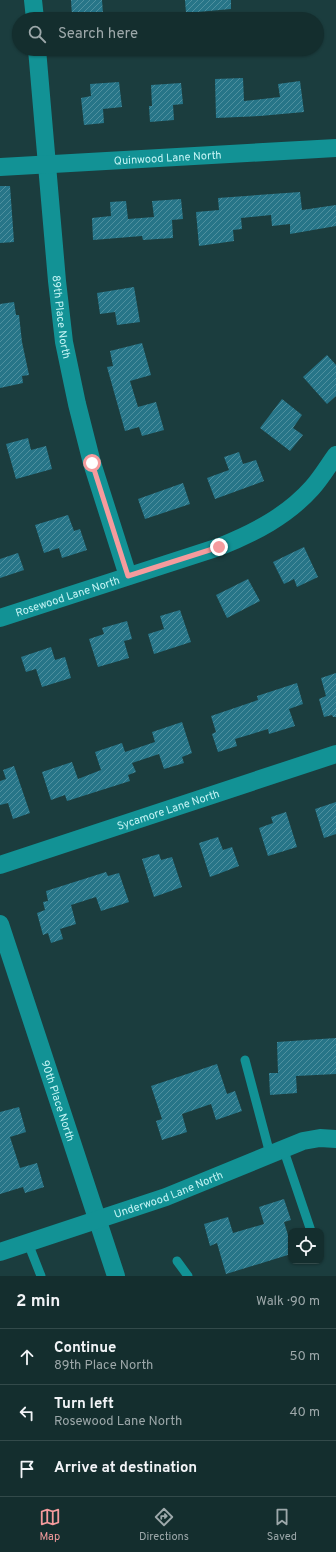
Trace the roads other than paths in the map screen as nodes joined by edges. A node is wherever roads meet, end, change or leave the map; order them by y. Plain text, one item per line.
1 (33, 0) edge
2 (34, 12) edge
3 (38, 56) edge
4 (336, 148) edge
5 (47, 165) junction
6 (0, 167) edge
7 (336, 455) edge
8 (128, 576) junction
9 (0, 618) edge
10 (336, 754) edge
11 (0, 865) edge
12 (0, 924) edge
13 (245, 1060) dead end
14 (336, 1139) edge
15 (277, 1151) junction
16 (98, 1220) junction
17 (310, 1228) edge
18 (28, 1243) junction
19 (0, 1252) edge
20 (177, 1261) dead end
21 (41, 1276) edge
22 (116, 1276) edge
23 (188, 1276) edge

1 - 2 street
3 - 5 street, 89th Place North
4 - 5 street, Quinwood Lane North
5 - 6 street, Quinwood Lane North
5 - 8 street, 89th Place North
7 - 8 street, Rosewood Lane North
8 - 9 street, Rosewood Lane North
10 - 11 street, Sycamore Lane North
12 - 16 street, 90th Place North
13 - 15 lane
14 - 15 street, Underwood Lane North
15 - 16 street, Underwood Lane North
15 - 17 lane
16 - 18 street, Underwood Lane North
16 - 22 street, 90th Place North
18 - 19 street, Underwood Lane North
18 - 21 lane
20 - 23 lane

